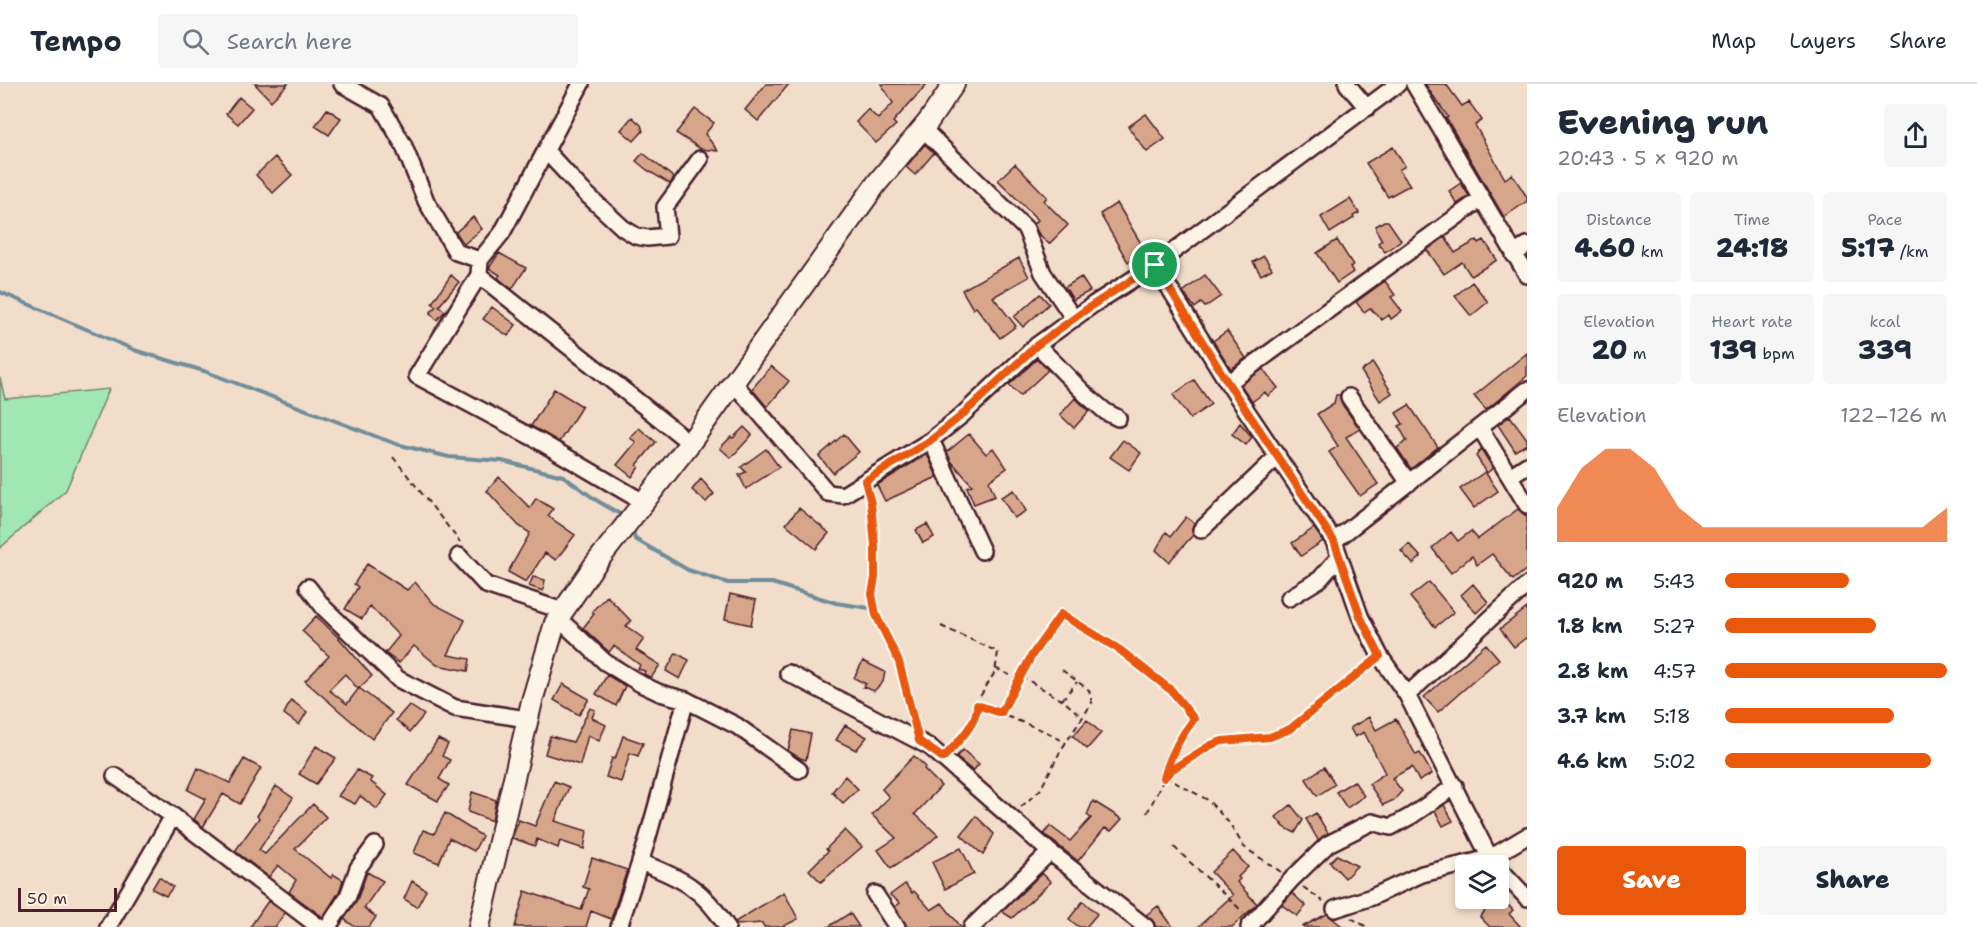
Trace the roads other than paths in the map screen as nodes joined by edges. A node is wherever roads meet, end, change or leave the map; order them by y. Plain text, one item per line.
1 (342, 84) edge
2 (581, 84) edge
3 (954, 84) edge
4 (1347, 84) edge
5 (1398, 84) edge
6 (1414, 84) edge
7 (1367, 108) junction
8 (928, 122) junction
9 (546, 151) junction
10 (700, 159) dead end
11 (1481, 199) junction
12 (1527, 245) edge
13 (1514, 255) junction
14 (480, 260) junction
15 (1155, 265) junction
16 (479, 275) junction
17 (1527, 275) edge
18 (1074, 318) junction
19 (1037, 345) junction
20 (733, 382) junction
21 (1228, 383) junction
22 (1527, 390) edge
23 (1349, 397) dead end
24 (1118, 418) dead end
25 (1480, 428) junction
26 (931, 440) junction
27 (690, 442) junction
28 (1278, 456) junction
29 (1527, 465) edge
30 (1510, 476) junction
31 (1409, 483) junction
32 (643, 502) junction
33 (1527, 505) edge
34 (1201, 530) dead end
35 (1334, 541) junction
36 (982, 551) dead end
37 (459, 556) road end
38 (1339, 557) junction
39 (1527, 585) edge
40 (308, 587) dead end
41 (1289, 598) dead end
42 (561, 615) junction
43 (788, 673) dead end
44 (1407, 696) junction
45 (686, 700) junction
46 (527, 719) junction
47 (799, 770) dead end
48 (115, 776) dead end
49 (1455, 786) junction
50 (173, 816) junction
51 (1527, 836) edge
52 (375, 845) dead end
53 (1050, 852) junction
54 (1491, 855) edge
55 (1504, 855) edge
56 (640, 862) junction
57 (1455, 869) edge
58 (1509, 878) edge
59 (875, 894) dead end
60 (1527, 898) edge
61 (1335, 909) road end
62 (1251, 925) edge
63 (108, 927) edge
64 (319, 927) edge
65 (328, 927) edge
66 (479, 927) edge
67 (619, 927) edge
68 (727, 927) edge
69 (897, 927) edge
70 (972, 927) edge
71 (1146, 927) edge

1 - 14 street
2 - 9 street
3 - 8 street
4 - 7 street
5 - 7 street
6 - 11 street
7 - 15 street
8 - 18 street
8 - 20 street
9 - 10 street
9 - 14 street
11 - 13 street
11 - 21 street
12 - 13 street
13 - 17 street
14 - 16 street
15 - 18 street
15 - 21 street
16 - 27 street
16 - 32 street
18 - 19 street
19 - 24 street
19 - 26 street
20 - 26 street
20 - 27 street
21 - 28 street
22 - 25 street
23 - 31 street
25 - 30 street
25 - 31 street
26 - 36 street
27 - 32 street
28 - 34 street
28 - 35 street
29 - 30 street
30 - 33 street
31 - 35 street
32 - 42 street
35 - 38 street
37 - 42 street
38 - 41 street
38 - 44 street
39 - 44 street
40 - 46 street
42 - 45 street
42 - 46 street
43 - 53 street
44 - 49 street
45 - 47 street
45 - 56 street
46 - 66 street
48 - 50 street
49 - 54 street
49 - 62 street
50 - 63 street
50 - 64 street
51 - 55 street
52 - 65 street
53 - 70 street
53 - 71 street
56 - 67 street
56 - 68 street
57 - 61 street
58 - 60 street
59 - 69 street

